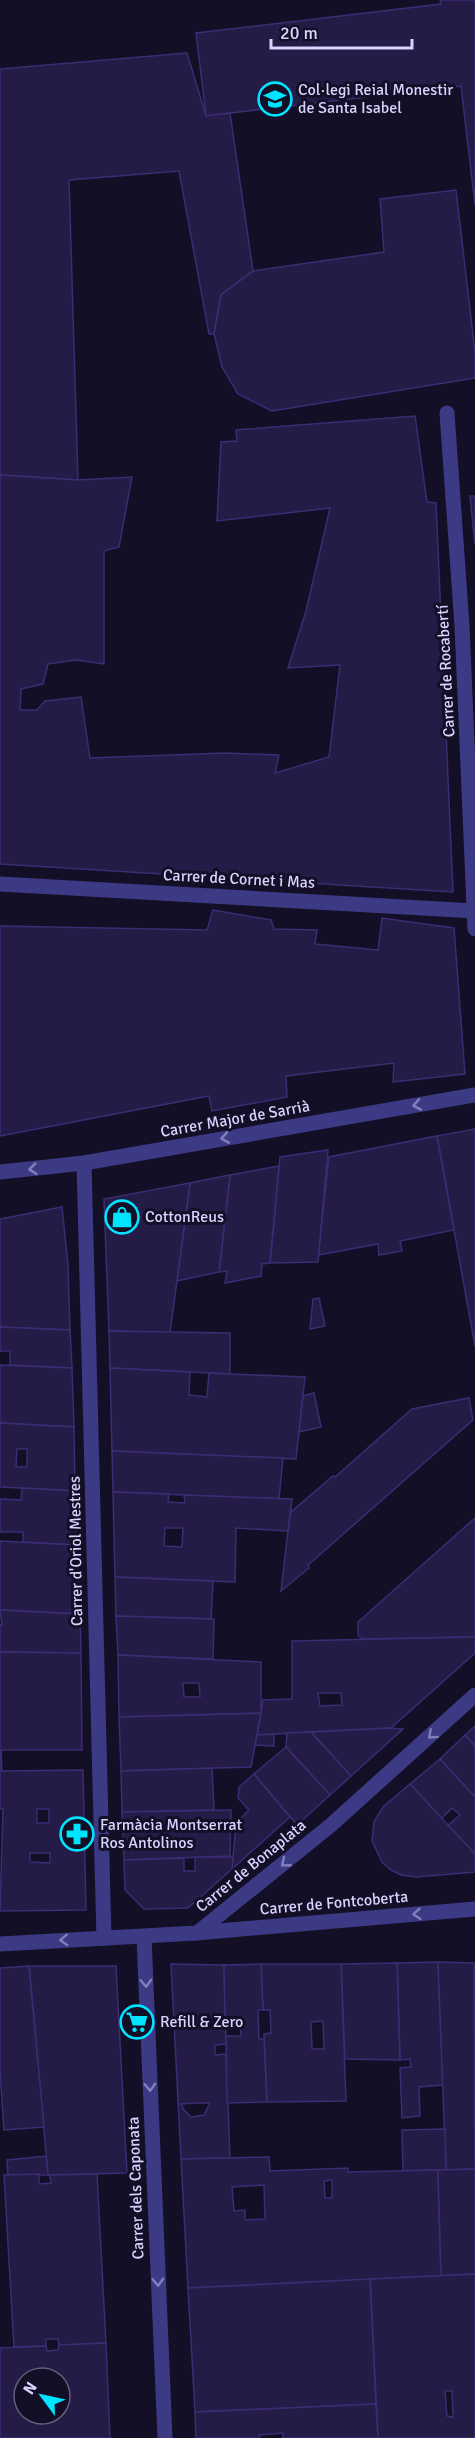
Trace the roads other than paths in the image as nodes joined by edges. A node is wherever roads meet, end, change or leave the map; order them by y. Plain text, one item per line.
1 (447, 412) dead end
2 (469, 626) edge
3 (0, 884) edge
4 (474, 911) edge
5 (475, 929) edge
6 (475, 1095) edge
7 (84, 1163) junction
8 (0, 1172) edge
9 (475, 1695) edge
10 (475, 1909) edge
11 (196, 1933) junction
12 (144, 1937) junction
13 (104, 1938) junction
14 (0, 1944) edge
15 (165, 2438) edge

1 - 2 street, Carrer de Rocabertí
2 - 4 street, Carrer de Rocabertí
3 - 4 street, Carrer de Cornet i Mas
4 - 5 street, Carrer de Rocabertí
6 -> 7 street, Carrer Major de Sarrià
7 -> 8 street, Carrer Major de Sarrià
7 - 13 street, Carrer d'Oriol Mestres
9 -> 11 street, Carrer de Bonaplata
10 -> 11 street, Carrer de Fontcoberta
11 - 12 street, Carrer de Bonaplata
12 - 13 street, Carrer de Bonaplata
12 -> 15 street, Carrer dels Caponata
13 -> 14 street, Carrer de Bonaplata

